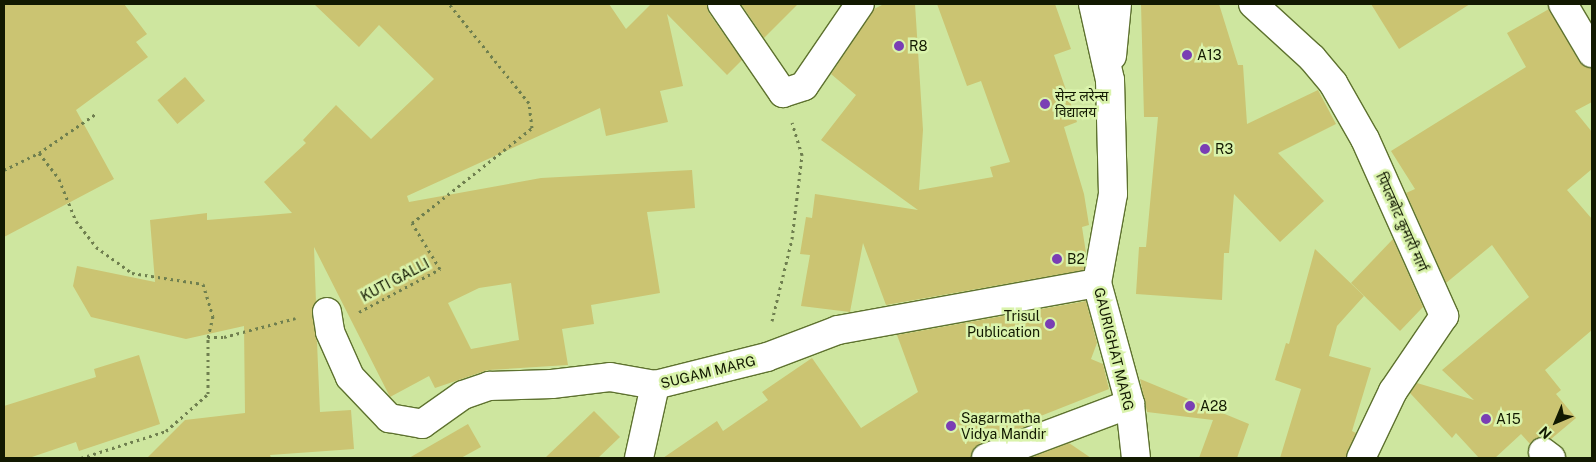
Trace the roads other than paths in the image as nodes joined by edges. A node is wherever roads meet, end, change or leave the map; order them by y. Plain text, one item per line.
1 (722, 4) edge
2 (860, 4) edge
3 (1092, 4) edge
4 (1117, 4) edge
5 (1253, 4) edge
6 (1563, 4) edge
7 (1592, 52) edge
8 (1110, 80) junction
9 (1097, 283) junction
10 (326, 312) road end
11 (655, 385) junction
12 (1130, 404) junction
13 (639, 458) edge
14 (986, 458) edge
15 (1136, 458) edge
16 (1361, 458) edge

1 - 2 street
3 - 8 street, GAURIGHAT MARG
4 - 8 street
5 - 16 street, पिपलबोट कुमारी मार्ग
6 - 7 street
8 - 9 street, GAURIGHAT MARG
9 - 11 street, SUGAM MARG
9 - 12 street, GAURIGHAT MARG
10 - 11 street, SUGAM MARG
11 - 13 street
12 - 14 street
12 - 15 street, GAURIGHAT MARG

